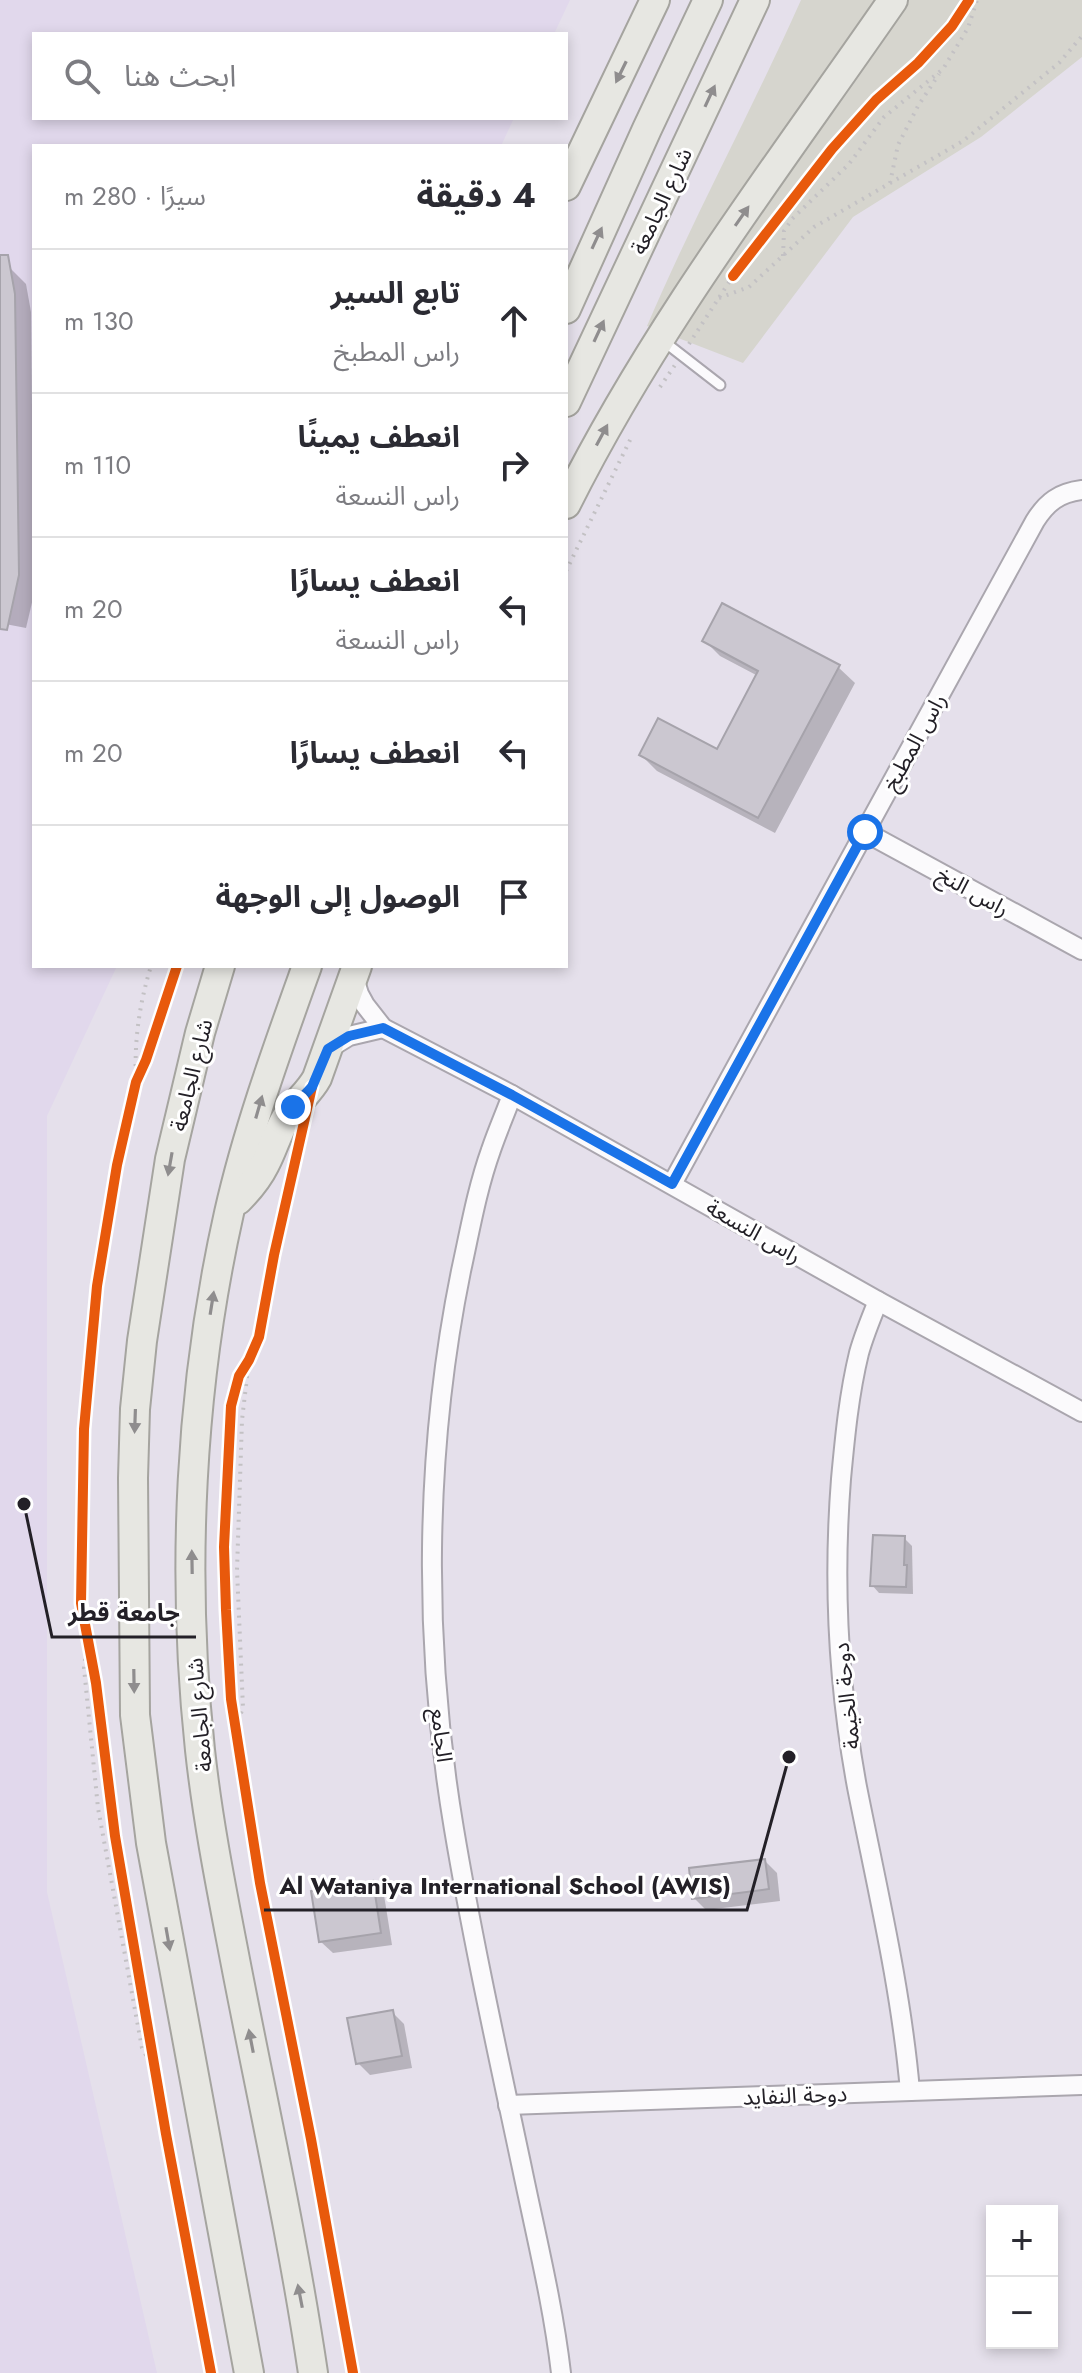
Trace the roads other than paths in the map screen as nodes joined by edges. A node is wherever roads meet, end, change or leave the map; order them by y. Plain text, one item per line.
1 (708, 0) edge
2 (755, 0) edge
3 (893, 0) edge
4 (655, 1) edge
5 (568, 182) edge
6 (568, 305) edge
7 (671, 346) junction
8 (720, 385) dead end
9 (568, 398) edge
10 (1082, 490) edge
11 (568, 500) edge
12 (865, 832) junction
13 (1082, 950) edge
14 (219, 968) edge
15 (306, 968) edge
16 (356, 972) edge
17 (383, 1028) junction
18 (328, 1049) junction
19 (512, 1095) junction
20 (672, 1184) junction
21 (230, 1209) junction
22 (878, 1301) junction
23 (1082, 1412) edge
24 (1082, 2085) edge
25 (910, 2091) junction
26 (508, 2105) junction
27 (249, 2373) edge
28 (313, 2373) edge
29 (561, 2373) edge

6 -> 1 main road
9 -> 2 main road, شارع الجامعة
7 -> 3 main road
4 -> 5 main road
7 - 8 lane
11 -> 7 main road
10 - 12 street, راس المطبخ
12 - 13 street, راس النخ
12 - 20 street, راس المطبخ
14 -> 27 main road, شارع الجامعة
21 -> 15 main road, شارع الجامعة
16 - 17 street, راس النسعة
16 - 18 main road
17 - 18 street
17 - 19 street, راس النسعة
18 - 21 main road
19 - 20 street, راس النسعة
19 - 26 street, الجامع
20 - 22 street, راس النسعة
28 -> 21 main road, شارع الجامعة
22 - 23 street, راس النسعة
22 - 25 street, دوحة الخيمة
24 - 25 street, دوحة النفايد
25 - 26 street, دوحة النفايد
26 - 29 street, الجامع

